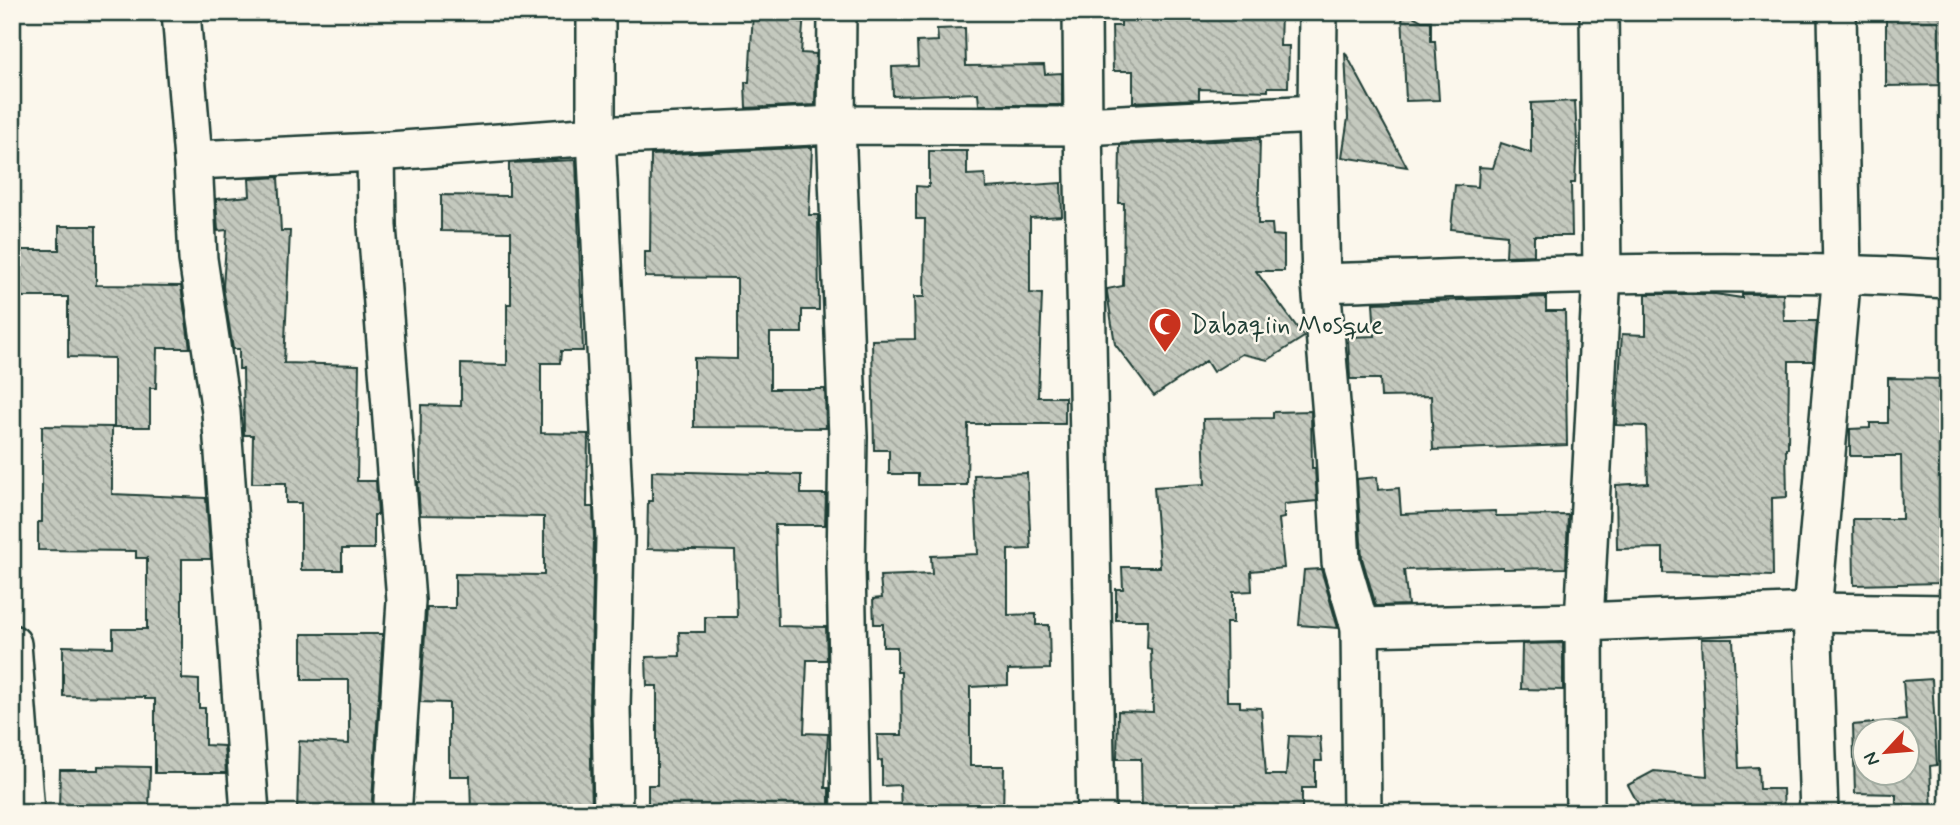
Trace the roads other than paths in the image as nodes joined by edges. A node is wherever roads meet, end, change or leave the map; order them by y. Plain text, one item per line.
1 (181, 12) edge
2 (596, 12) edge
3 (837, 12) edge
4 (1083, 12) edge
5 (1318, 12) edge
6 (1599, 12) edge
7 (1838, 12) edge
8 (1317, 114) junction
9 (836, 125) junction
10 (1083, 126) junction
11 (596, 136) junction
12 (376, 152) junction
13 (193, 160) junction
14 (1842, 272) junction
15 (1602, 273) junction
16 (1948, 279) edge
17 (1321, 283) junction
18 (1812, 612) junction
19 (1948, 614) edge
20 (1584, 622) junction
21 (1360, 627) junction
22 (12, 644) edge
23 (393, 802) dead end
24 (26, 813) edge
25 (250, 813) edge
26 (613, 813) edge
27 (851, 813) edge
28 (1096, 813) edge
29 (1362, 813) edge
30 (1585, 813) edge
31 (1819, 813) edge

1 - 13 street
2 - 11 street
3 - 9 street
4 - 10 street
5 - 8 street
6 - 15 street
7 - 14 street
8 - 10 street
8 - 17 street
9 - 10 street
9 - 11 street
9 - 27 street
10 - 28 street
11 - 12 street
11 - 26 street
12 - 13 street
12 - 23 street
13 - 25 street
14 - 15 street
14 - 16 street
14 - 18 street
15 - 17 street
15 - 20 street
17 - 21 street
18 - 19 street
18 - 20 street
18 - 31 street
20 - 21 street
20 - 30 street
21 - 29 street
22 - 24 street

